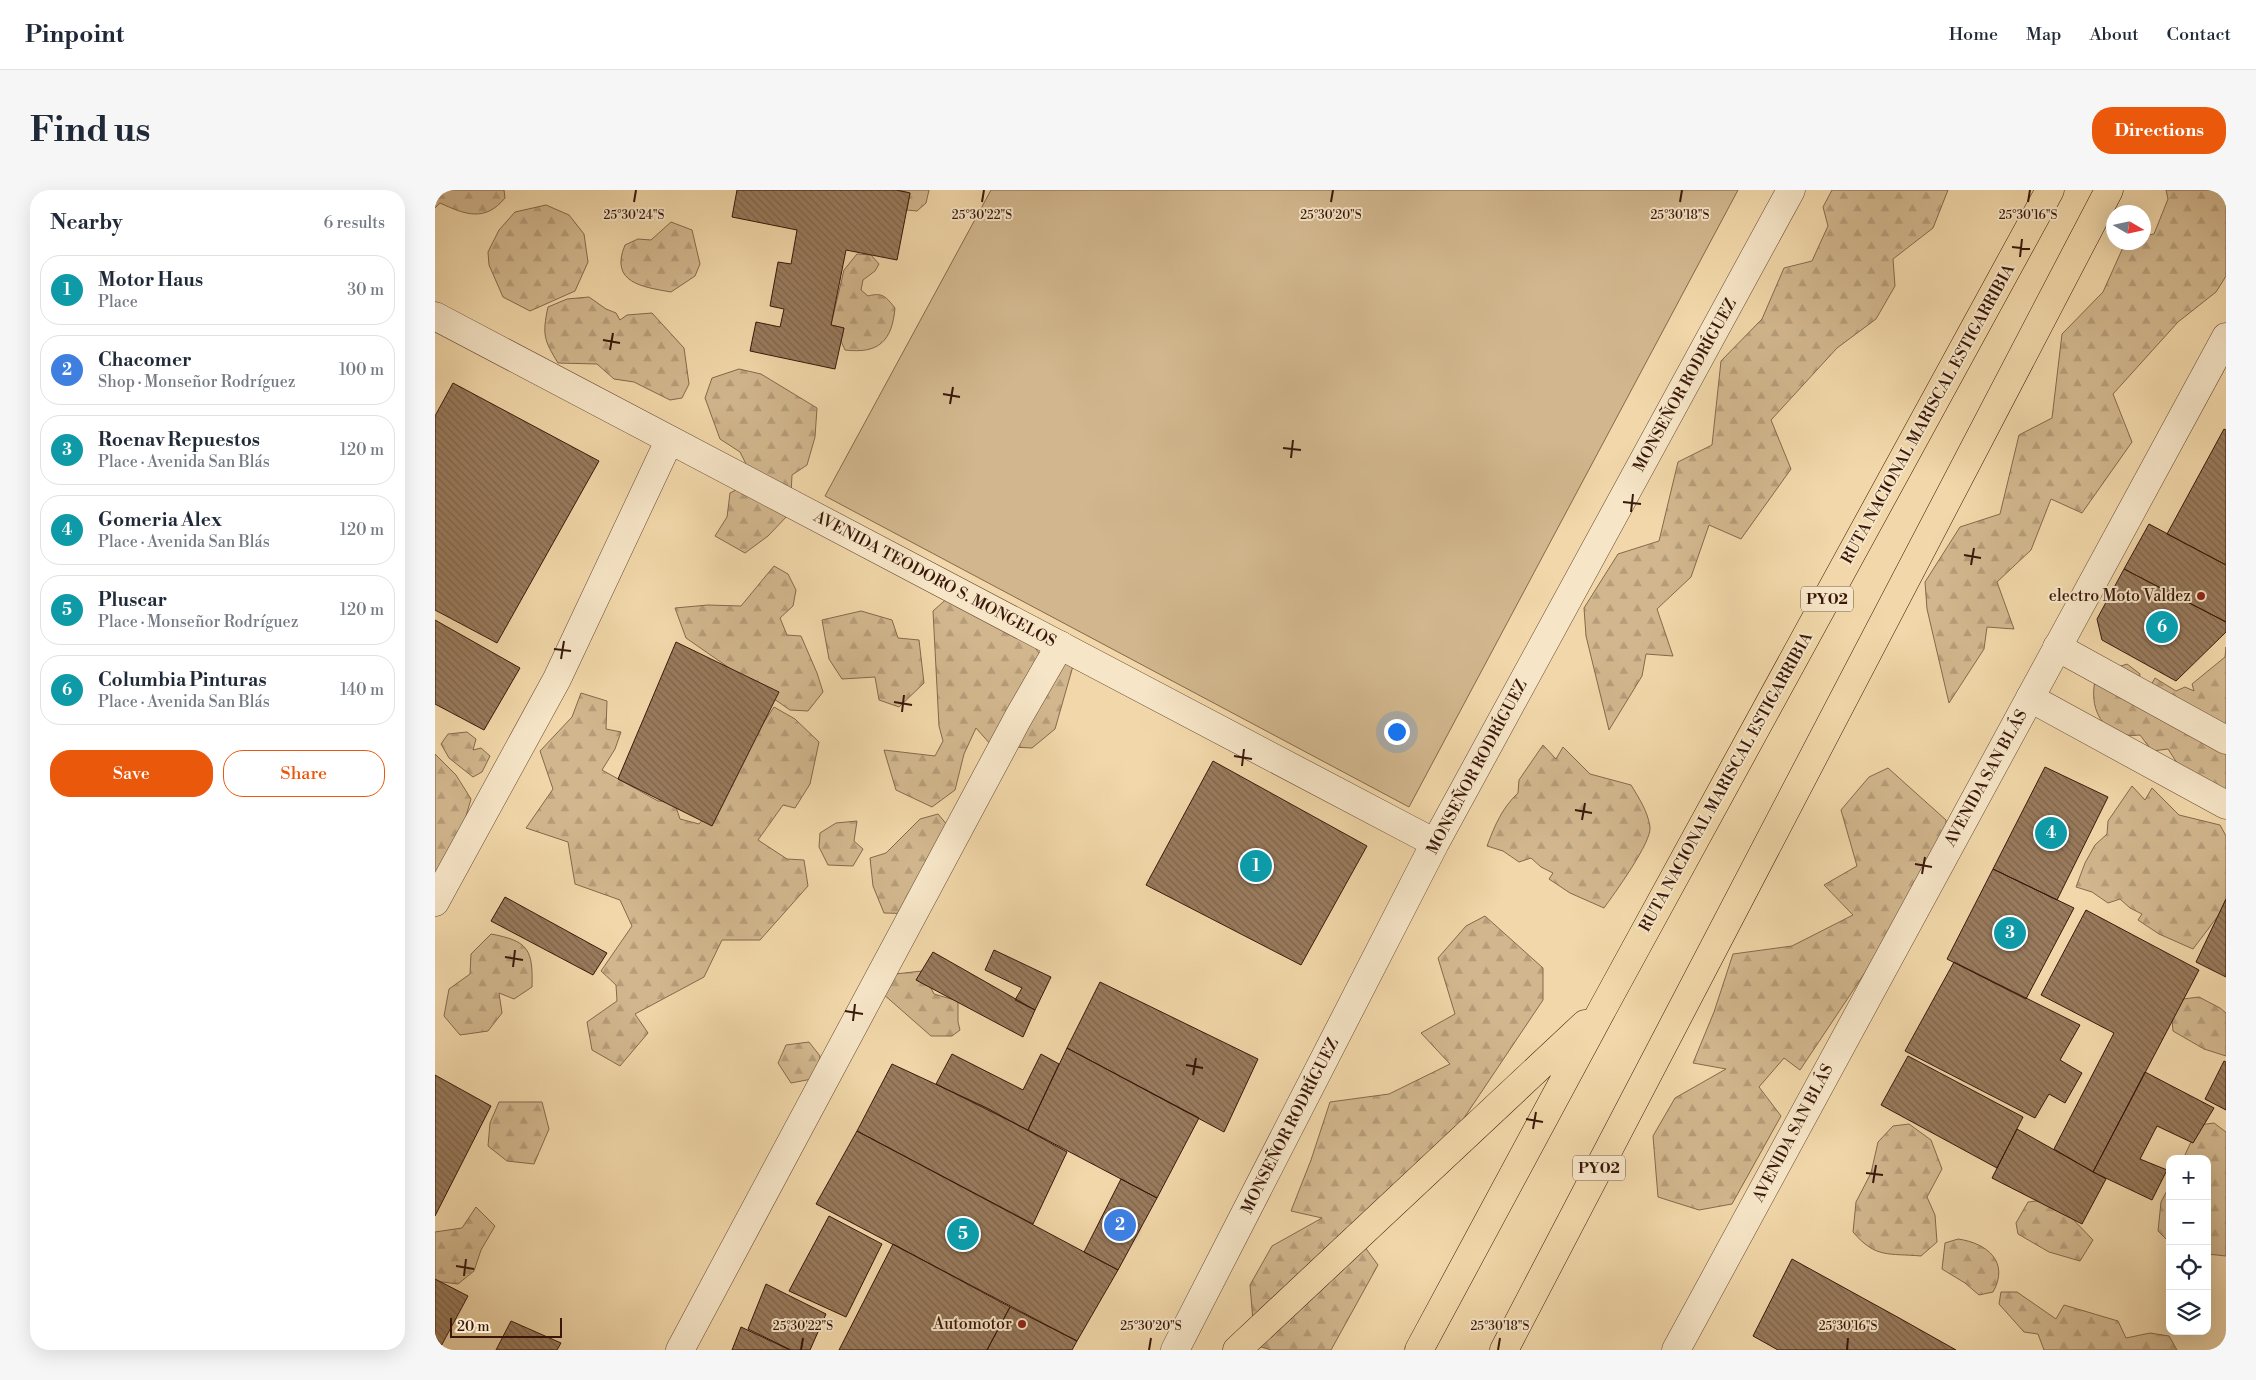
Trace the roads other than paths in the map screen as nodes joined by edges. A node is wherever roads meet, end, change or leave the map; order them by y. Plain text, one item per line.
1 (1791, 190) edge
2 (2050, 190) edge
3 (2109, 190) edge
4 (435, 316) edge
5 (2226, 337) edge
6 (669, 441) junction
7 (1060, 645) junction
8 (2057, 647) junction
9 (2030, 698) junction
10 (2226, 740) edge
11 (2226, 805) edge
12 (1435, 843) junction
13 (435, 902) edge
14 (1603, 1008) junction
15 (1536, 1288) junction
16 (680, 1350) edge
17 (1175, 1350) edge
18 (1237, 1350) edge
19 (1419, 1350) edge
20 (1504, 1350) edge
21 (1517, 1350) edge
22 (1676, 1350) edge

1 - 12 street, MONSEÑOR RODRÍGUEZ
2 - 14 highway, RUTA NACIONAL MARISCAL ESTIGARRIBIA / PY02
3 - 15 highway, PY02
4 - 6 street, AVENIDA TEODORO S. MONGELOS
5 - 8 street, AVENIDA SAN BLÁS
6 - 7 street, AVENIDA TEODORO S. MONGELOS
6 - 13 street
7 - 12 street, AVENIDA TEODORO S. MONGELOS
7 - 16 street
8 - 9 street, AVENIDA SAN BLÁS
8 - 10 street
9 - 11 street
9 - 22 street, AVENIDA SAN BLÁS
12 - 17 street, MONSEÑOR RODRÍGUEZ
14 - 18 highway
14 - 19 highway, RUTA NACIONAL MARISCAL ESTIGARRIBIA / PY02
15 - 20 highway, PY02
15 - 21 highway

